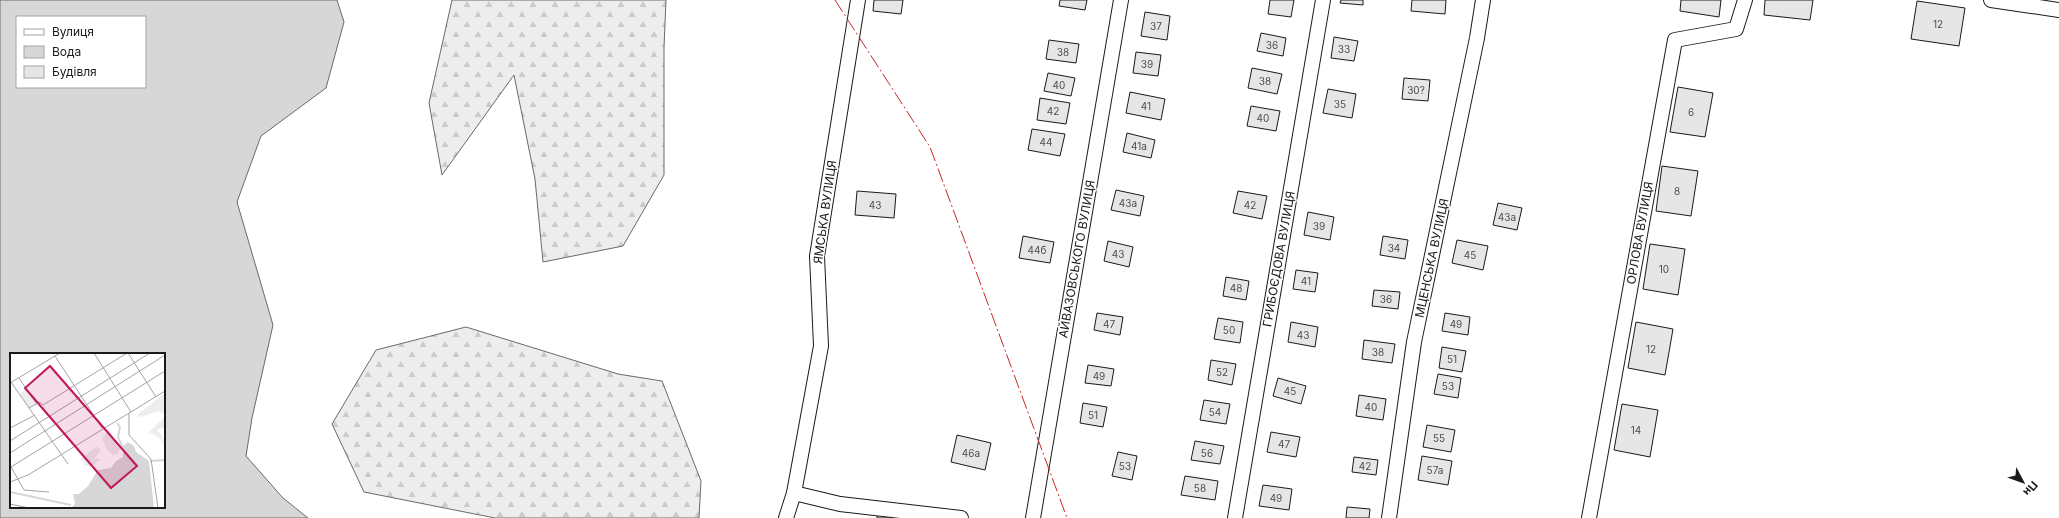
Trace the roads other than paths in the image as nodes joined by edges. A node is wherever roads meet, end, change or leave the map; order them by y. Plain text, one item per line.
1 (858, 0) edge
2 (1121, 0) edge
3 (1323, 0) edge
4 (1483, 0) edge
5 (1745, 0) edge
6 (1990, 0) edge
7 (2028, 3) edge
8 (2059, 10) edge
9 (794, 494) junction
10 (786, 518) edge
11 (961, 518) edge
12 (1034, 518) edge
13 (1235, 518) edge
14 (1389, 518) edge
15 (1589, 518) edge

1 - 9 street, ЯМСЬКА ВУЛИЦЯ
2 - 12 street, АЙВАЗОВСЬКОГО ВУЛИЦЯ
3 - 13 street, ГРИБОЄДОВА ВУЛИЦЯ
4 - 14 street, МЦЕНСЬКА ВУЛИЦЯ
5 - 15 street, ОРЛОВА ВУЛИЦЯ
6 - 7 street
7 - 8 street
9 - 10 street, ЯМСЬКА ВУЛИЦЯ
9 - 11 street

